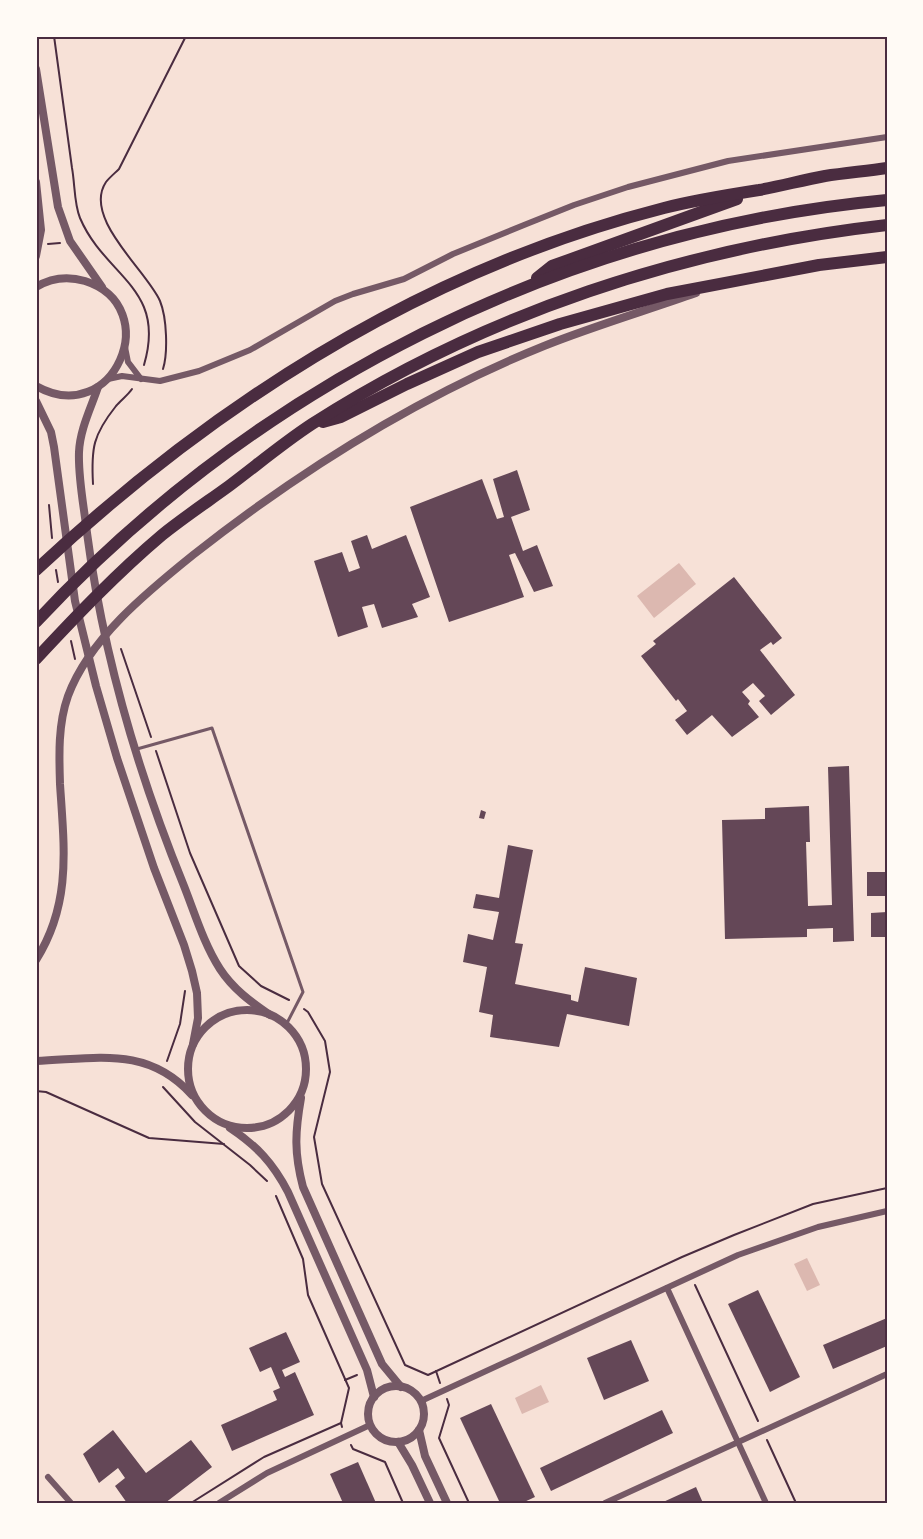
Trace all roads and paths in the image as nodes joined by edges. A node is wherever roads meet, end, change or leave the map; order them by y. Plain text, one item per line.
1 (54, 36) edge
2 (186, 36) edge
3 (36, 69) edge
4 (887, 137) edge
5 (887, 168) edge
6 (36, 182) edge
7 (760, 189) junction
8 (887, 200) edge
9 (887, 225) edge
10 (87, 231) dead end
11 (36, 256) edge
12 (887, 257) edge
13 (529, 284) junction
14 (713, 286) junction
15 (36, 287) edge
16 (106, 292) junction
17 (125, 346) junction
18 (108, 379) junction
19 (142, 379) junction
20 (160, 381) junction
21 (36, 386) edge
22 (98, 387) junction
23 (36, 401) edge
24 (310, 426) junction
25 (36, 570) edge
26 (36, 622) edge
27 (36, 659) edge
28 (135, 749) junction
29 (36, 960) edge
30 (270, 1015) junction
31 (286, 1025) junction
32 (193, 1044) junction
33 (36, 1061) edge
34 (36, 1091) edge
35 (302, 1091) junction
36 (195, 1098) junction
37 (222, 1123) junction
38 (224, 1144) dead end
39 (887, 1188) edge
40 (887, 1211) edge
41 (691, 1277) junction
42 (667, 1288) junction
43 (401, 1356) dead end
44 (436, 1371) junction
45 (887, 1374) edge
46 (345, 1380) dead end
47 (401, 1387) junction
48 (444, 1391) junction
49 (374, 1397) junction
50 (421, 1401) junction
51 (341, 1424) junction
52 (370, 1425) junction
53 (420, 1430) junction
54 (762, 1430) junction
55 (347, 1436) junction
56 (398, 1442) junction
57 (738, 1442) junction
58 (48, 1477) dead end
59 (71, 1503) edge
60 (190, 1503) edge
61 (219, 1503) edge
62 (403, 1503) edge
63 (430, 1503) edge
64 (447, 1503) edge
65 (469, 1503) edge
66 (605, 1503) edge
67 (766, 1503) edge
68 (796, 1503) edge

1 - 10 path
2 - 20 path
3 - 16 street
4 - 20 street
5 - 7 highway
6 - 11 street
7 - 13 highway
7 - 25 highway
8 - 13 highway
9 - 24 highway
12 - 14 highway
13 - 26 highway
14 - 24 highway
14 - 29 street
15 - 16 street
16 - 17 street
17 - 18 street
17 - 19 street
18 - 19 street
18 - 22 street
19 - 20 street
21 - 22 street
22 - 28 street
23 - 32 street
24 - 27 highway
28 - 30 street
28 - 31 lane
30 - 31 street
30 - 32 street
31 - 35 street
32 - 36 street
33 - 36 street
34 - 38 path
35 - 37 street
35 - 47 street
36 - 37 street
37 - 49 street
39 - 44 path
40 - 41 street
41 - 42 street
41 - 54 path
42 - 48 street
42 - 57 street
43 - 44 path
44 - 48 path
45 - 54 street
46 - 51 path
47 - 49 street
47 - 50 street
48 - 50 street
48 - 65 path
49 - 52 street
50 - 53 street
51 - 55 path
51 - 60 path
52 - 55 street
52 - 56 street
53 - 56 street
53 - 64 street
54 - 57 street
54 - 68 path
55 - 61 street
55 - 62 path
56 - 63 street
57 - 66 street
57 - 67 street
58 - 59 street

